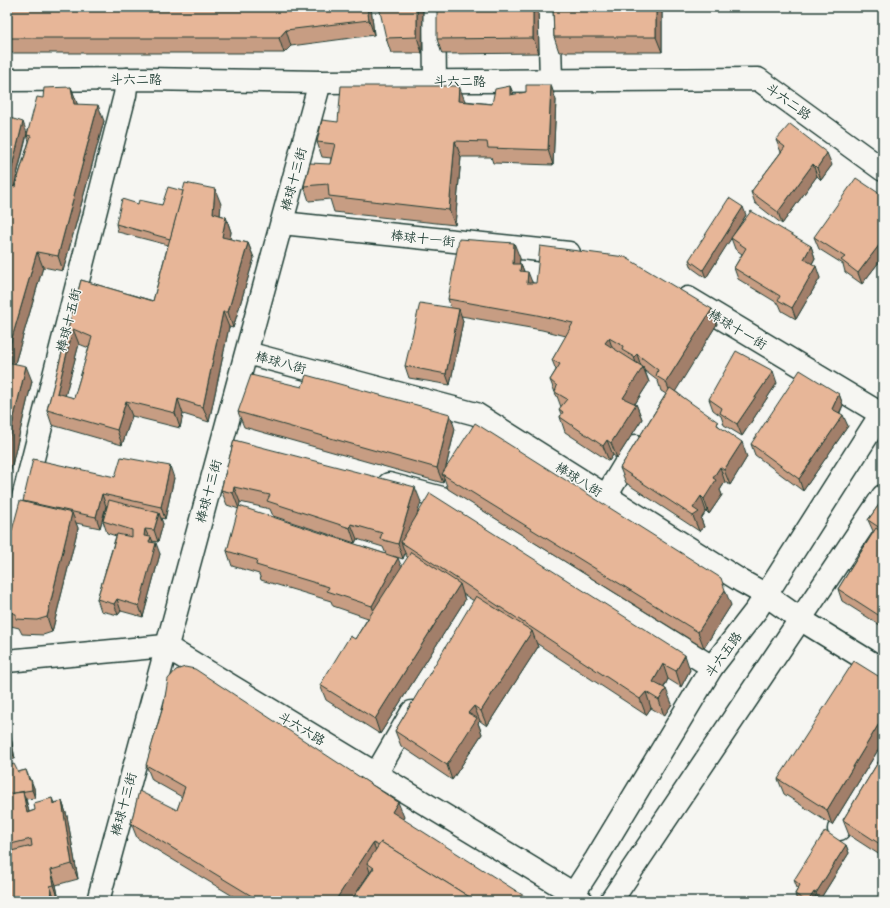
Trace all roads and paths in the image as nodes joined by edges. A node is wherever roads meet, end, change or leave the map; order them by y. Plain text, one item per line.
1 (434, 7) edge
2 (549, 7) edge
3 (127, 79) junction
4 (7, 80) edge
5 (551, 80) junction
6 (435, 81) junction
7 (320, 82) junction
8 (883, 170) edge
9 (282, 223) junction
10 (591, 256) edge
11 (670, 288) edge
12 (246, 353) junction
13 (882, 412) edge
14 (646, 430) edge
15 (223, 438) junction
16 (245, 444) edge
17 (367, 478) edge
18 (606, 496) junction
19 (883, 496) edge
20 (7, 561) edge
21 (766, 595) junction
22 (800, 619) junction
23 (165, 646) junction
24 (7, 661) edge
25 (712, 667) junction
26 (883, 670) edge
27 (423, 693) edge
28 (883, 760) edge
29 (376, 774) junction
30 (840, 829) dead end
31 (618, 898) edge
32 (575, 899) edge
33 (98, 901) edge

1 - 6 street
2 - 5 street
3 - 4 street, 斗六二路
3 - 7 street, 斗六二路
3 - 20 street, 棒球十五街
5 - 6 street, 斗六二路
5 - 8 street, 斗六二路
6 - 7 street, 斗六二路
7 - 9 street, 棒球十三街
9 - 10 street, 棒球十一街
9 - 12 street, 棒球十三街
11 - 13 street, 棒球十一街
12 - 15 street, 棒球十三街
12 - 18 street, 棒球八街
13 - 21 street, 斗六五路
14 - 18 street
15 - 16 street
15 - 23 street, 棒球十三街
17 - 25 street
18 - 21 street, 棒球八街
19 - 22 street
21 - 22 street, 棒球八街
21 - 25 street, 斗六五路
22 - 26 street, 棒球八街
22 - 31 street
23 - 24 street
23 - 29 street, 斗六六路
23 - 33 street, 棒球十三街
25 - 32 street, 斗六五路
27 - 29 street
28 - 30 street
29 - 32 street, 斗六六路
31 - 32 street

